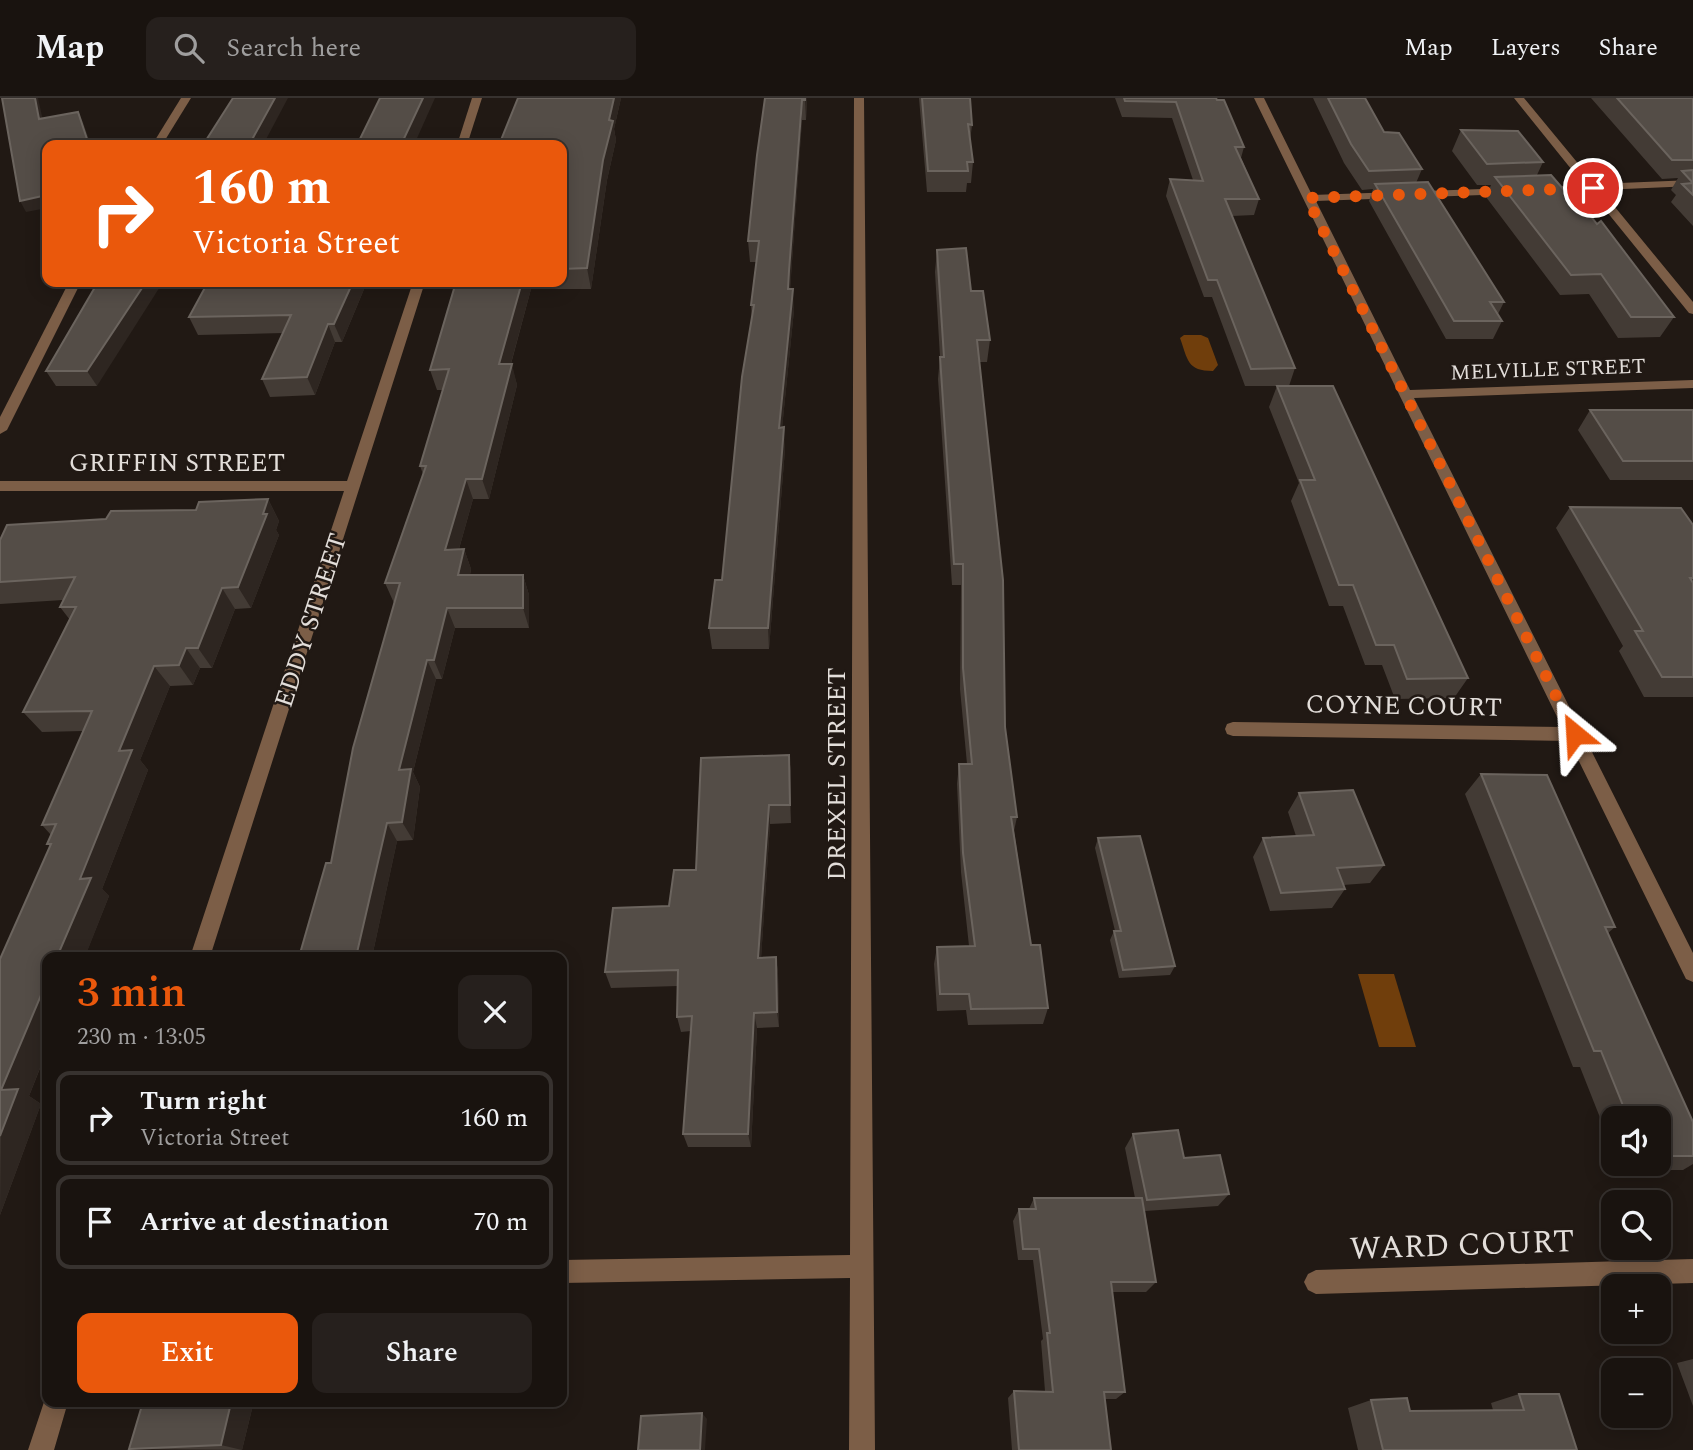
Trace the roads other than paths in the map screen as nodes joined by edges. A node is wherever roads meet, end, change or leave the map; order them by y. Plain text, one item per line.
1 (186, 98) edge
2 (477, 98) edge
3 (859, 98) edge
4 (1259, 98) edge
5 (1519, 98) edge
6 (160, 140) edge
7 (464, 140) edge
8 (1693, 183) edge
9 (1593, 188) junction
10 (1307, 198) junction
11 (72, 287) edge
12 (417, 287) edge
13 (1693, 310) edge
14 (1693, 384) edge
15 (1405, 394) junction
16 (0, 430) edge
17 (0, 486) edge
18 (353, 486) junction
19 (1233, 729) dead end
20 (1575, 734) junction
21 (202, 952) edge
22 (1693, 973) edge
23 (862, 1266) junction
24 (1693, 1271) edge
25 (567, 1272) edge
26 (1316, 1282) dead end
27 (54, 1407) edge
28 (41, 1450) edge
29 (863, 1450) edge

1 - 6 street
2 - 7 street
3 - 23 street, DREXEL STREET
4 - 10 street
5 - 9 street
8 - 9 street
9 - 10 street
9 - 13 street
10 - 15 street
11 - 16 street
12 - 18 street, EDDY STREET
14 - 15 street, MELVILLE STREET
15 - 20 street
17 - 18 street, GRIFFIN STREET
18 - 21 street, EDDY STREET
19 - 20 street, COYNE COURT
20 - 22 street
23 - 25 street
23 - 29 street, DREXEL STREET
24 - 26 street, WARD COURT
27 - 28 street

